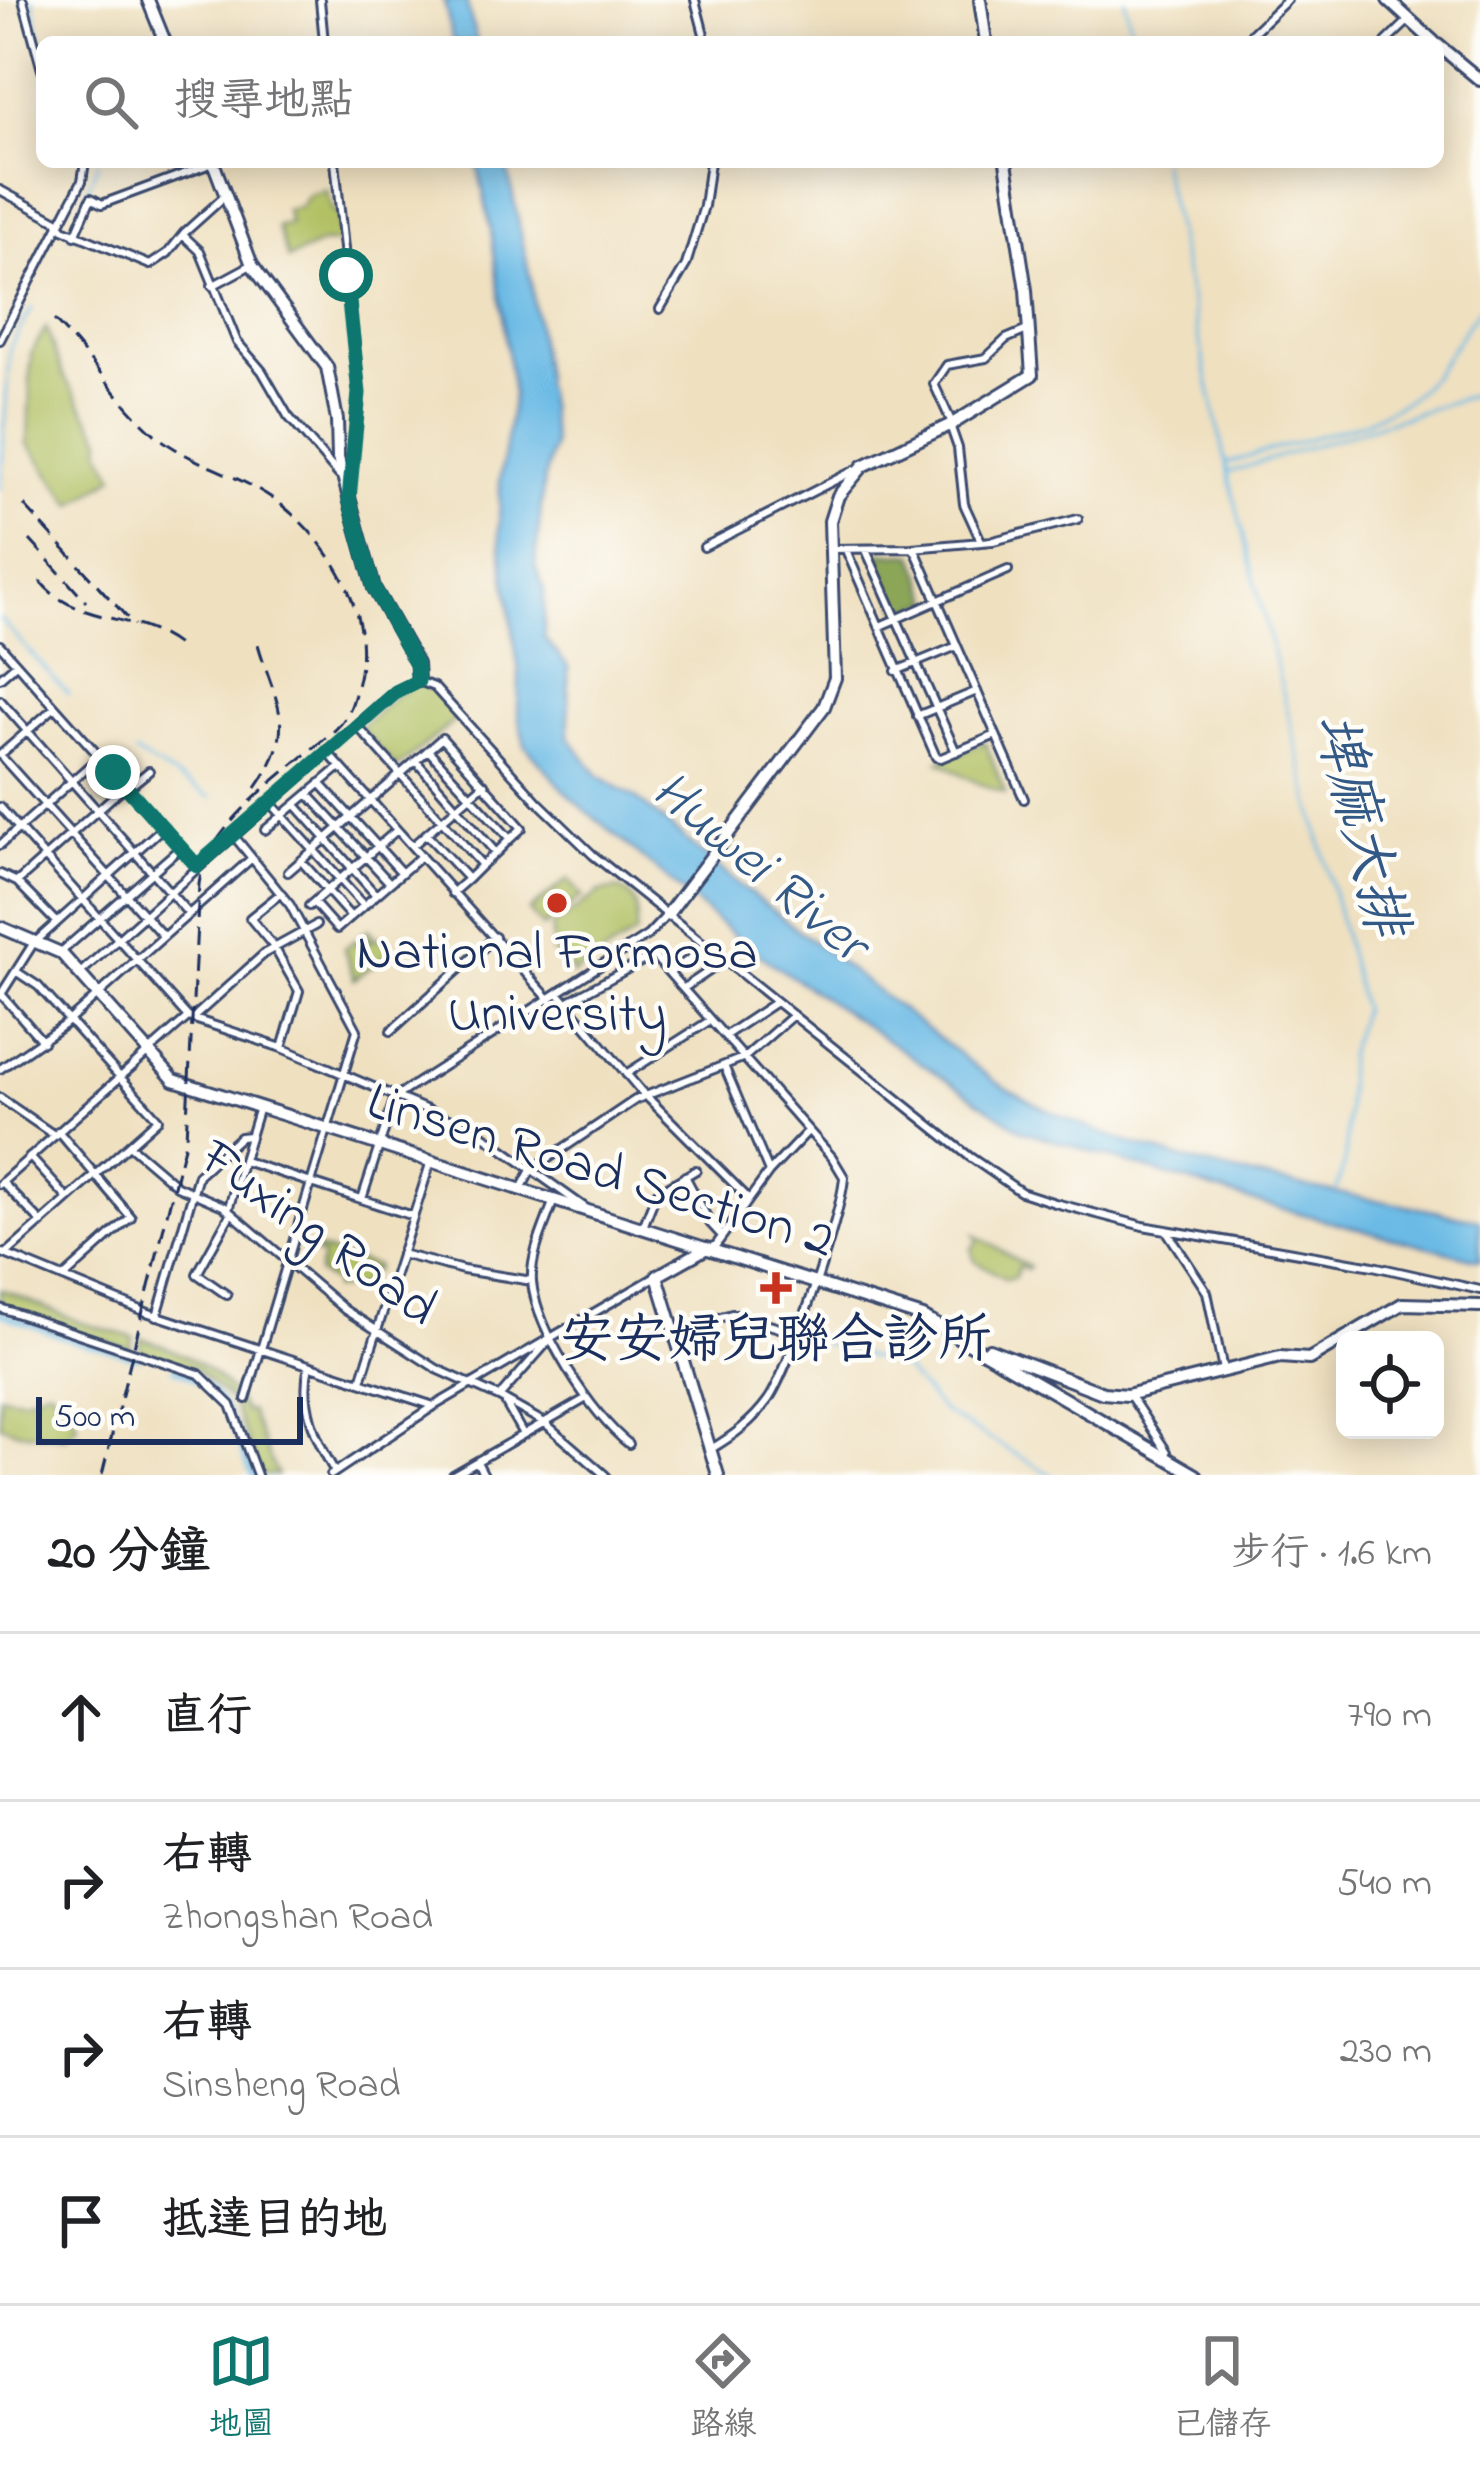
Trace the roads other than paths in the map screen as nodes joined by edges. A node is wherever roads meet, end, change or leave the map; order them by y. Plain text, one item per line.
1 (23, 0) edge
2 (148, 0) edge
3 (320, 0) edge
4 (695, 0) edge
5 (980, 0) edge
6 (1287, 0) edge
7 (1388, 0) edge
8 (1404, 0) edge
9 (1406, 19) junction
10 (163, 36) edge
11 (323, 36) edge
12 (704, 36) edge
13 (985, 36) edge
14 (1249, 36) edge
15 (1391, 36) edge
16 (1426, 36) edge
17 (36, 48) edge
18 (1444, 51) edge
19 (1480, 80) edge
20 (84, 168) edge
21 (197, 168) edge
22 (215, 168) edge
23 (336, 168) edge
24 (709, 168) edge
25 (1007, 168) edge
26 (0, 190) edge
27 (225, 196) junction
28 (59, 225) junction
29 (183, 235) junction
30 (75, 236) junction
31 (252, 265) junction
32 (212, 286) junction
33 (660, 309) dead end
34 (1030, 329) junction
35 (0, 340) edge
36 (951, 424) junction
37 (863, 466) junction
38 (343, 478) junction
39 (349, 499) junction
40 (1078, 519) dead end
41 (981, 542) junction
42 (704, 548) dead end
43 (912, 548) junction
44 (831, 549) junction
45 (846, 549) junction
46 (866, 550) junction
47 (1008, 570) dead end
48 (937, 602) junction
49 (898, 618) junction
50 (878, 627) junction
51 (0, 645) edge
52 (957, 646) junction
53 (917, 662) junction
54 (16, 664) junction
55 (896, 671) junction
56 (0, 678) edge
57 (418, 681) junction
58 (977, 691) junction
59 (0, 700) edge
60 (55, 707) junction
61 (937, 708) junction
62 (917, 716) junction
63 (358, 727) junction
64 (28, 731) junction
65 (995, 735) junction
66 (428, 750) junction
67 (956, 752) junction
68 (330, 753) junction
69 (0, 755) edge
70 (99, 757) junction
71 (416, 761) junction
72 (342, 765) junction
73 (149, 771) dead end
74 (401, 775) junction
75 (73, 782) junction
76 (320, 783) junction
77 (484, 784) junction
78 (126, 788) junction
79 (308, 794) junction
80 (471, 795) junction
81 (1024, 799) dead end
82 (372, 801) junction
83 (271, 803) junction
84 (45, 805) junction
85 (296, 805) junction
86 (0, 807) edge
87 (456, 808) junction
88 (99, 811) junction
89 (283, 816) junction
90 (351, 817) junction
91 (442, 820) junction
92 (19, 828) junction
93 (162, 828) junction
94 (338, 828) junction
95 (265, 830) dead end
96 (397, 830) junction
97 (72, 834) junction
98 (426, 834) junction
99 (234, 836) junction
100 (326, 839) junction
101 (510, 839) junction
102 (0, 845) edge
103 (413, 846) junction
104 (377, 847) junction
105 (180, 848) junction
106 (314, 850) junction
107 (135, 852) junction
108 (496, 854) junction
109 (421, 856) junction
110 (45, 857) junction
111 (252, 858) junction
112 (365, 858) junction
113 (302, 862) junction
114 (482, 865) junction
115 (197, 866) junction
116 (353, 868) junction
117 (152, 872) junction
118 (288, 872) dead end
119 (401, 872) junction
120 (0, 874) edge
121 (108, 876) junction
122 (468, 879) junction
123 (340, 880) junction
124 (17, 882) junction
125 (389, 882) junction
126 (169, 891) junction
127 (281, 892) junction
128 (328, 892) junction
129 (454, 892) junction
130 (376, 895) junction
131 (126, 896) junction
132 (83, 899) junction
133 (364, 906) junction
134 (189, 913) junction
135 (143, 915) junction
136 (667, 915) junction
137 (350, 917) junction
138 (477, 918) junction
139 (99, 919) junction
140 (56, 923) junction
141 (316, 925) dead end
142 (0, 927) edge
143 (466, 928) dead end
144 (304, 930) junction
145 (163, 936) junction
146 (495, 937) junction
147 (117, 938) junction
148 (37, 940) junction
149 (274, 947) junction
150 (707, 947) junction
151 (61, 953) junction
152 (137, 960) junction
153 (724, 961) junction
154 (17, 972) junction
155 (671, 972) junction
156 (79, 974) junction
157 (684, 988) junction
158 (560, 994) junction
159 (1, 995) edge
160 (98, 995) junction
161 (550, 1000) junction
162 (567, 1002) junction
163 (776, 1002) junction
164 (794, 1015) junction
165 (191, 1017) junction
166 (70, 1020) junction
167 (706, 1023) dead end
168 (391, 1031) dead end
169 (725, 1035) junction
170 (43, 1042) junction
171 (282, 1048) junction
172 (148, 1052) junction
173 (745, 1057) junction
174 (725, 1068) junction
175 (0, 1069) edge
176 (626, 1074) junction
177 (120, 1076) junction
178 (344, 1076) junction
179 (644, 1095) junction
180 (395, 1097) junction
181 (0, 1099) edge
182 (260, 1107) junction
183 (327, 1128) junction
184 (808, 1131) junction
185 (56, 1133) junction
186 (250, 1136) junction
187 (379, 1144) junction
188 (129, 1145) junction
189 (30, 1157) junction
190 (244, 1161) junction
191 (431, 1161) junction
192 (530, 1170) junction
193 (696, 1170) dead end
194 (769, 1172) junction
195 (95, 1175) junction
196 (686, 1176) junction
197 (1, 1182) edge
198 (311, 1183) junction
199 (521, 1190) junction
200 (194, 1193) junction
201 (68, 1199) junction
202 (362, 1199) junction
203 (749, 1199) junction
204 (554, 1200) junction
205 (588, 1210) junction
206 (229, 1211) junction
207 (413, 1216) junction
208 (42, 1223) junction
209 (643, 1227) junction
210 (1166, 1230) junction
211 (722, 1236) junction
212 (707, 1248) junction
213 (3, 1253) edge
214 (401, 1254) junction
215 (288, 1262) junction
216 (657, 1276) junction
217 (63, 1278) junction
218 (532, 1281) junction
219 (814, 1282) junction
220 (1480, 1290) edge
221 (227, 1295) dead end
222 (1480, 1306) edge
223 (0, 1308) edge
224 (157, 1316) junction
225 (377, 1330) junction
226 (675, 1330) junction
227 (796, 1334) junction
228 (552, 1337) junction
229 (980, 1348) junction
230 (261, 1350) junction
231 (309, 1366) junction
232 (1224, 1374) junction
233 (361, 1382) junction
234 (470, 1384) junction
235 (1129, 1394) junction
236 (500, 1397) junction
237 (246, 1399) dead end
238 (586, 1399) junction
239 (434, 1406) junction
240 (545, 1423) junction
241 (524, 1435) junction
242 (629, 1444) dead end
243 (711, 1449) junction
244 (1166, 1457) junction
245 (477, 1462) junction
246 (333, 1474) edge
247 (257, 1475) edge
248 (453, 1475) edge
249 (484, 1475) edge
250 (605, 1475) edge
251 (718, 1475) edge
252 (1196, 1475) edge

1 - 17 street
2 - 10 street
3 - 11 street
4 - 12 street
5 - 13 street
6 - 14 street
7 - 9 street
8 - 9 street
9 - 15 street
9 - 16 street
18 - 19 street
20 - 28 street
21 - 30 street
22 - 27 street
23 - 39 street
24 - 33 street
25 - 34 street
26 - 28 street
27 - 29 street
27 - 31 street
28 - 30 street
28 - 35 street
29 - 30 street
29 - 32 street
31 - 32 street
31 - 38 street
32 - 38 street
34 - 36 street
34 - 36 street
36 - 37 street
36 - 41 street
37 - 42 street
37 - 44 street
38 - 39 street
39 - 57 street
40 - 41 street
41 - 43 street
43 - 46 street
43 - 48 street
44 - 45 street
44 - 136 street
45 - 46 street
45 - 50 street
46 - 49 street
47 - 48 street
48 - 49 street
48 - 52 street
49 - 50 street
49 - 53 street
50 - 55 street
51 - 54 street
52 - 53 street
52 - 58 street
53 - 55 street
53 - 61 street
54 - 56 street
54 - 60 street
55 - 62 street
57 - 63 street
57 - 136 street
58 - 61 street
58 - 65 street
59 - 64 street
60 - 64 street
60 - 70 street
61 - 62 street
61 - 67 street
62 - 67 street
63 - 68 street
63 - 74 street
64 - 69 street
64 - 75 street
65 - 67 street
65 - 81 street
66 - 71 street
66 - 77 street
66 - 80 street
68 - 72 street
68 - 83 street
69 - 84 street
70 - 75 street
70 - 78 street
71 - 74 street
71 - 87 street
72 - 76 street
72 - 82 street
73 - 78 street
74 - 82 street
74 - 91 street
75 - 84 street
75 - 88 street
76 - 79 street
76 - 90 street
77 - 80 street
77 - 101 street
78 - 88 street
78 - 93 street
79 - 85 street
79 - 94 street
80 - 87 street
80 - 101 street
82 - 90 street
82 - 96 street
82 - 103 street
83 - 89 street
83 - 99 street
84 - 92 street
84 - 97 street
85 - 89 street
85 - 100 street
86 - 92 street
87 - 91 street
87 - 108 street
88 - 97 street
88 - 107 street
89 - 95 street
89 - 106 street
90 - 94 street
90 - 104 street
91 - 98 street
91 - 114 street
92 - 102 street
92 - 110 street
93 - 105 street
93 - 107 street
94 - 100 street
94 - 112 street
96 - 103 street
96 - 104 street
97 - 110 street
97 - 121 street
98 - 103 street
98 - 122 street
99 - 111 street
99 - 115 street
100 - 106 street
100 - 116 street
101 - 108 street
103 - 109 street
103 - 129 street
104 - 112 street
104 - 119 street
105 - 115 street
105 - 117 street
106 - 113 street
106 - 123 street
107 - 117 street
107 - 121 street
108 - 114 street
109 - 119 street
109 - 129 street
110 - 124 street
110 - 132 street
111 - 127 street
111 - 134 street
112 - 116 street
112 - 125 street
113 - 118 street
113 - 128 street
114 - 122 street
115 - 126 street
116 - 123 street
116 - 130 street
117 - 126 street
117 - 131 street
119 - 125 street
120 - 124 street
121 - 131 street
121 - 132 street
122 - 129 street
123 - 128 street
123 - 133 street
124 - 140 street
125 - 130 street
126 - 134 street
126 - 135 street
127 - 144 street
127 - 149 street
128 - 137 street
128 - 137 street
129 - 138 street
130 - 133 street
131 - 135 street
131 - 139 street
132 - 139 street
132 - 140 street
133 - 137 street
134 - 145 street
135 - 145 street
135 - 147 street
136 - 150 street
136 - 158 street
138 - 143 street
138 - 146 street
139 - 147 street
139 - 151 street
140 - 148 street
141 - 144 street
142 - 148 street
144 - 149 street
144 - 178 street
145 - 152 street
146 - 161 street
146 - 168 street
147 - 152 street
147 - 156 street
148 - 151 street
148 - 154 street
149 - 165 street
149 - 171 street
150 - 153 street
150 - 155 street
151 - 156 street
152 - 160 street
152 - 165 street
153 - 157 street
153 - 163 street
154 - 159 street
154 - 166 street, Fuxing Road
155 - 157 street
155 - 162 street
156 - 160 street
157 - 169 street
158 - 161 street
158 - 162 street
159 - 170 street
160 - 166 street
160 - 172 street
161 - 180 street
162 - 176 street
163 - 164 street
163 - 169 street
164 - 173 street
164 - 210 street
165 - 171 street
165 - 172 street
166 - 170 street
166 - 177 street, Fuxing Road
167 - 176 street
169 - 173 street
170 - 175 street
171 - 178 street
172 - 177 street
172 - 182 street, Linsen Road Section 2
173 - 174 street
173 - 184 street
174 - 179 street
174 - 194 street
176 - 179 street
177 - 185 street
177 - 188 street, Fuxing Road
178 - 180 street
178 - 183 street
179 - 192 street
179 - 203 street
180 - 187 street
180 - 192 street
181 - 185 street
182 - 183 street, Linsen Road Section 2
182 - 186 street
183 - 187 street, Linsen Road Section 2
183 - 198 street
184 - 194 street
184 - 219 street
185 - 189 street
185 - 195 street
186 - 190 street
186 - 200 street
187 - 191 street, Linsen Road Section 2
187 - 202 street
188 - 195 street
188 - 200 street, Fuxing Road
189 - 197 street
189 - 201 street
190 - 198 street
190 - 206 street
191 - 199 street, Linsen Road Section 2
191 - 207 street
192 - 199 street
192 - 205 street
193 - 196 street
194 - 203 street
195 - 201 street
195 - 217 street
196 - 209 street
196 - 211 street
197 - 208 street
198 - 202 street
198 - 215 street
199 - 204 street, Linsen Road Section 2
200 - 206 street, Fuxing Road
200 - 224 street
201 - 208 street
202 - 207 street
203 - 211 street
204 - 205 street, Linsen Road Section 2
204 - 218 street
205 - 209 street, Linsen Road Section 2
206 - 215 street, Fuxing Road
206 - 221 street
207 - 214 street
208 - 213 street
209 - 212 street, Linsen Road Section 2
210 - 220 street
210 - 232 street
211 - 212 street
212 - 216 street
212 - 219 street, Linsen Road Section 2
213 - 217 street
214 - 218 street
214 - 225 street
215 - 225 street, Fuxing Road
215 - 230 street
216 - 226 street
216 - 228 street
217 - 224 street
218 - 228 street
219 - 227 street
219 - 229 street, Linsen Road Section 2
222 - 232 street
223 - 247 street
224 - 230 street
225 - 233 street
225 - 234 street, Fuxing Road
226 - 227 street
226 - 243 street
227 - 243 street
228 - 234 street
228 - 236 street
228 - 238 street
229 - 235 street
229 - 244 street
230 - 231 street
230 - 237 street
231 - 233 street
231 - 246 street
232 - 235 street
233 - 239 street
234 - 236 street, Fuxing Road
234 - 239 street
235 - 244 street
236 - 240 street, Fuxing Road
236 - 241 street
238 - 240 street
238 - 242 street
239 - 246 street
240 - 241 street
240 - 250 street, Fuxing Road
241 - 245 street
243 - 251 street
244 - 252 street
245 - 248 street
245 - 249 street

